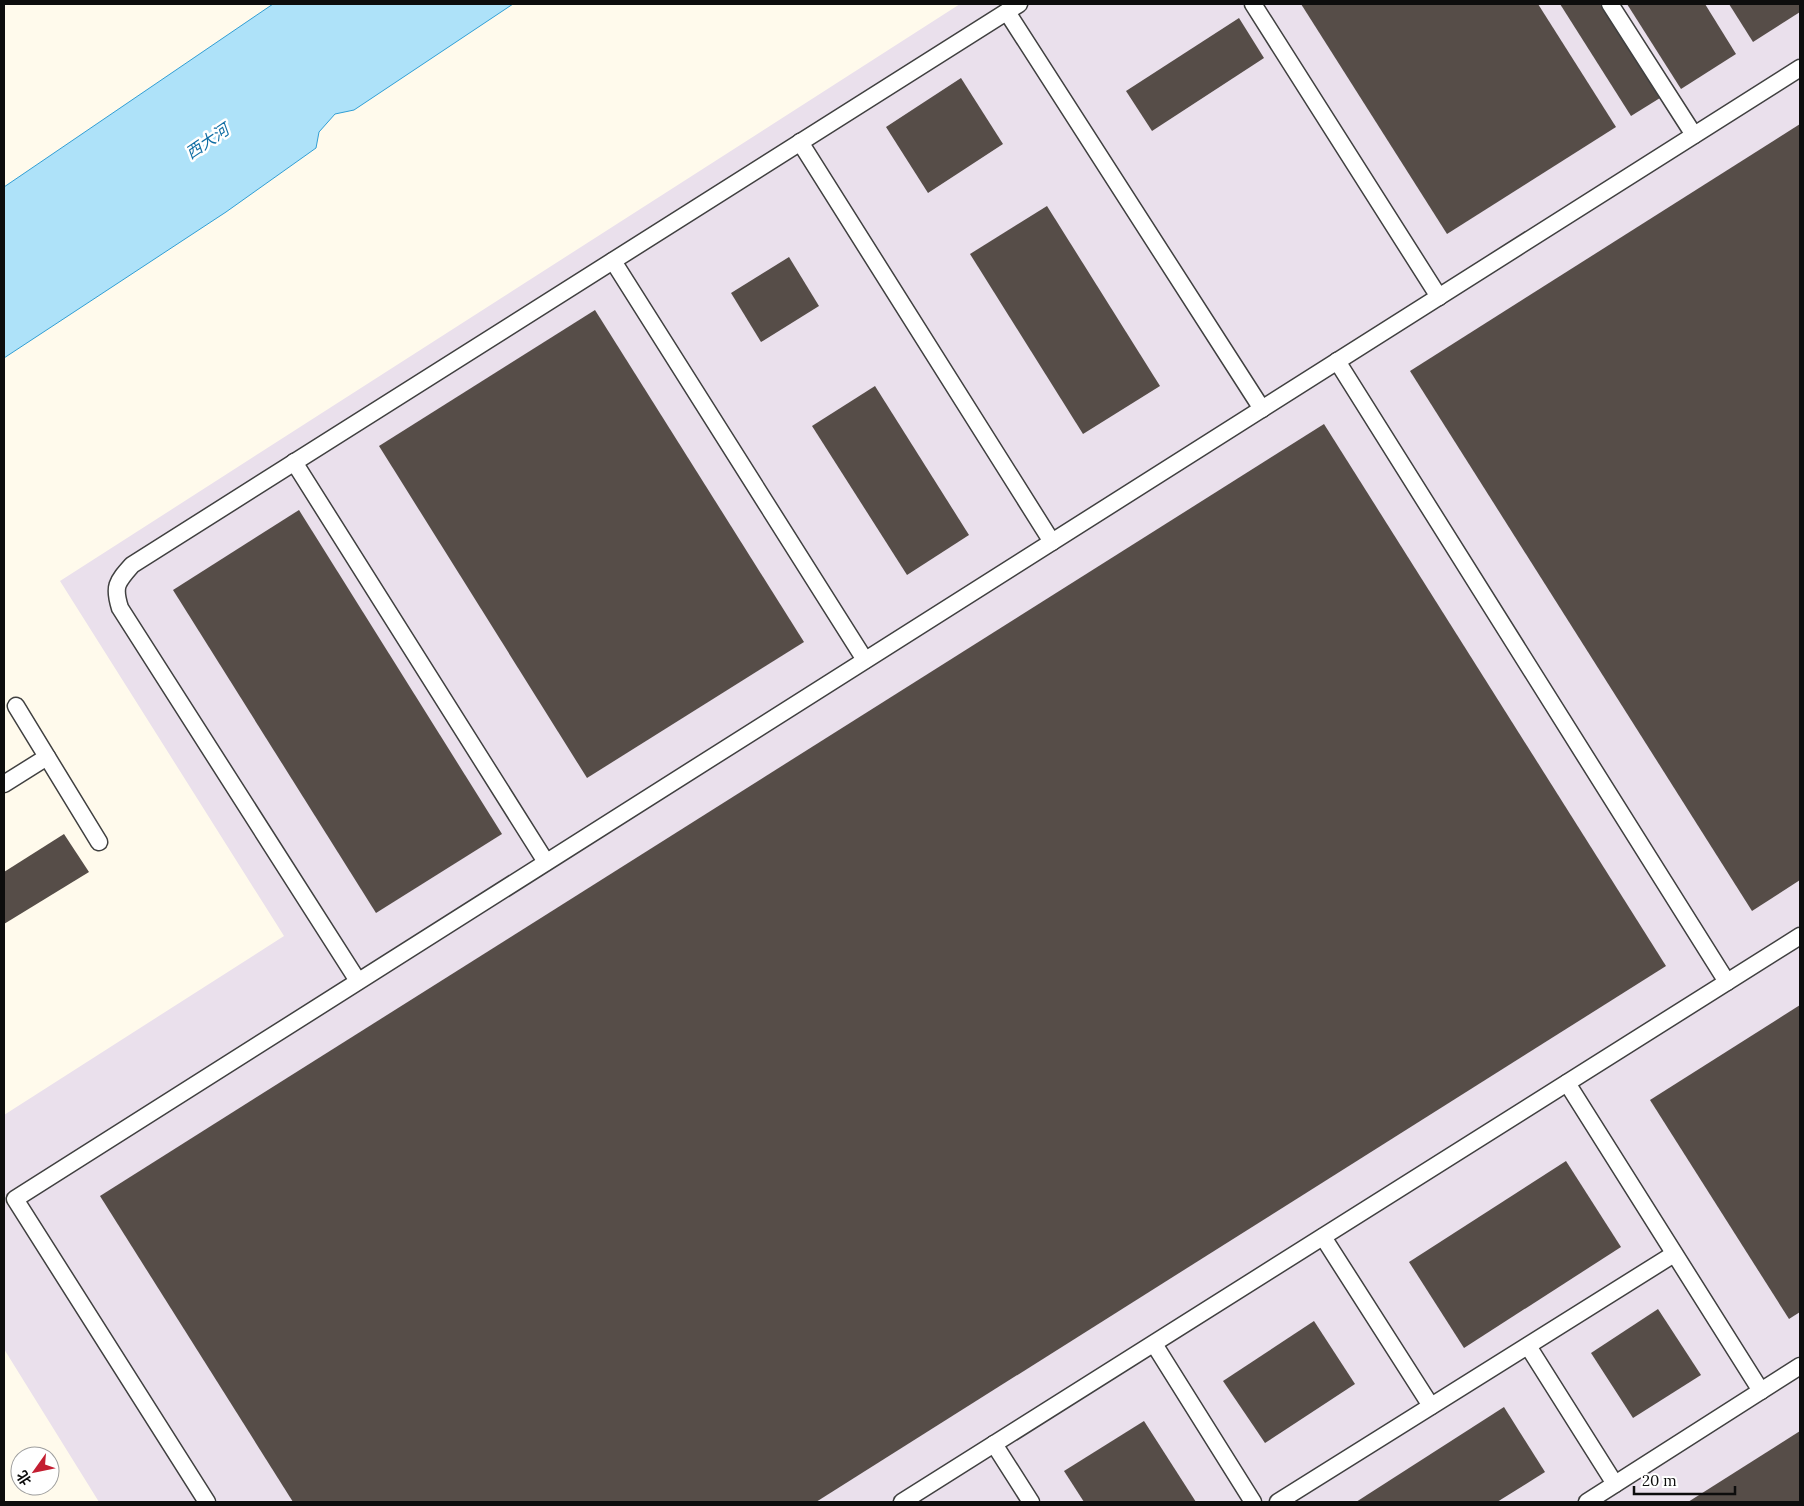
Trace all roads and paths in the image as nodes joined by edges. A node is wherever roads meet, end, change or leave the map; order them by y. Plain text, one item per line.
1 (1254, 4) edge
2 (1610, 4) edge
3 (1013, 8) edge
4 (1800, 68) edge
5 (1694, 135) junction
6 (800, 142) junction
7 (613, 261) junction
8 (1439, 297) junction
9 (1337, 361) junction
10 (1262, 409) junction
11 (294, 462) junction
12 (1052, 542) junction
13 (866, 660) junction
14 (16, 706) dead end
15 (47, 757) junction
16 (4, 784) edge
17 (99, 842) dead end
18 (546, 862) junction
19 (1800, 936) edge
20 (358, 982) junction
21 (1727, 982) junction
22 (1567, 1083) junction
23 (1323, 1237) junction
24 (1674, 1254) junction
25 (1154, 1344) junction
26 (1528, 1346) junction
27 (1800, 1366) edge
28 (1761, 1391) junction
29 (1431, 1406) junction
30 (994, 1444) junction
31 (1615, 1484) junction
32 (207, 1502) edge
33 (902, 1502) edge
34 (1031, 1502) edge
35 (1253, 1502) edge
36 (1278, 1502) edge
37 (1587, 1502) edge

1 - 8 lane
2 - 5 lane
3 - 6 lane
3 - 10 lane
4 - 5 lane
5 - 8 lane
6 - 7 lane
6 - 12 lane
7 - 11 lane
7 - 13 lane
8 - 9 lane
9 - 10 lane
9 - 21 lane
10 - 12 lane
11 - 18 lane
11 - 20 lane
12 - 13 lane
13 - 18 lane
14 - 15 lane
15 - 16 lane
15 - 17 lane
18 - 20 lane
19 - 21 lane
20 - 32 lane
21 - 22 lane
22 - 23 lane
22 - 24 lane
23 - 25 lane
23 - 29 lane
24 - 26 lane
24 - 28 lane
25 - 30 lane
25 - 35 lane
26 - 29 lane
26 - 31 lane
27 - 28 lane
28 - 31 lane
29 - 36 lane
30 - 33 lane
30 - 34 lane
31 - 37 lane

